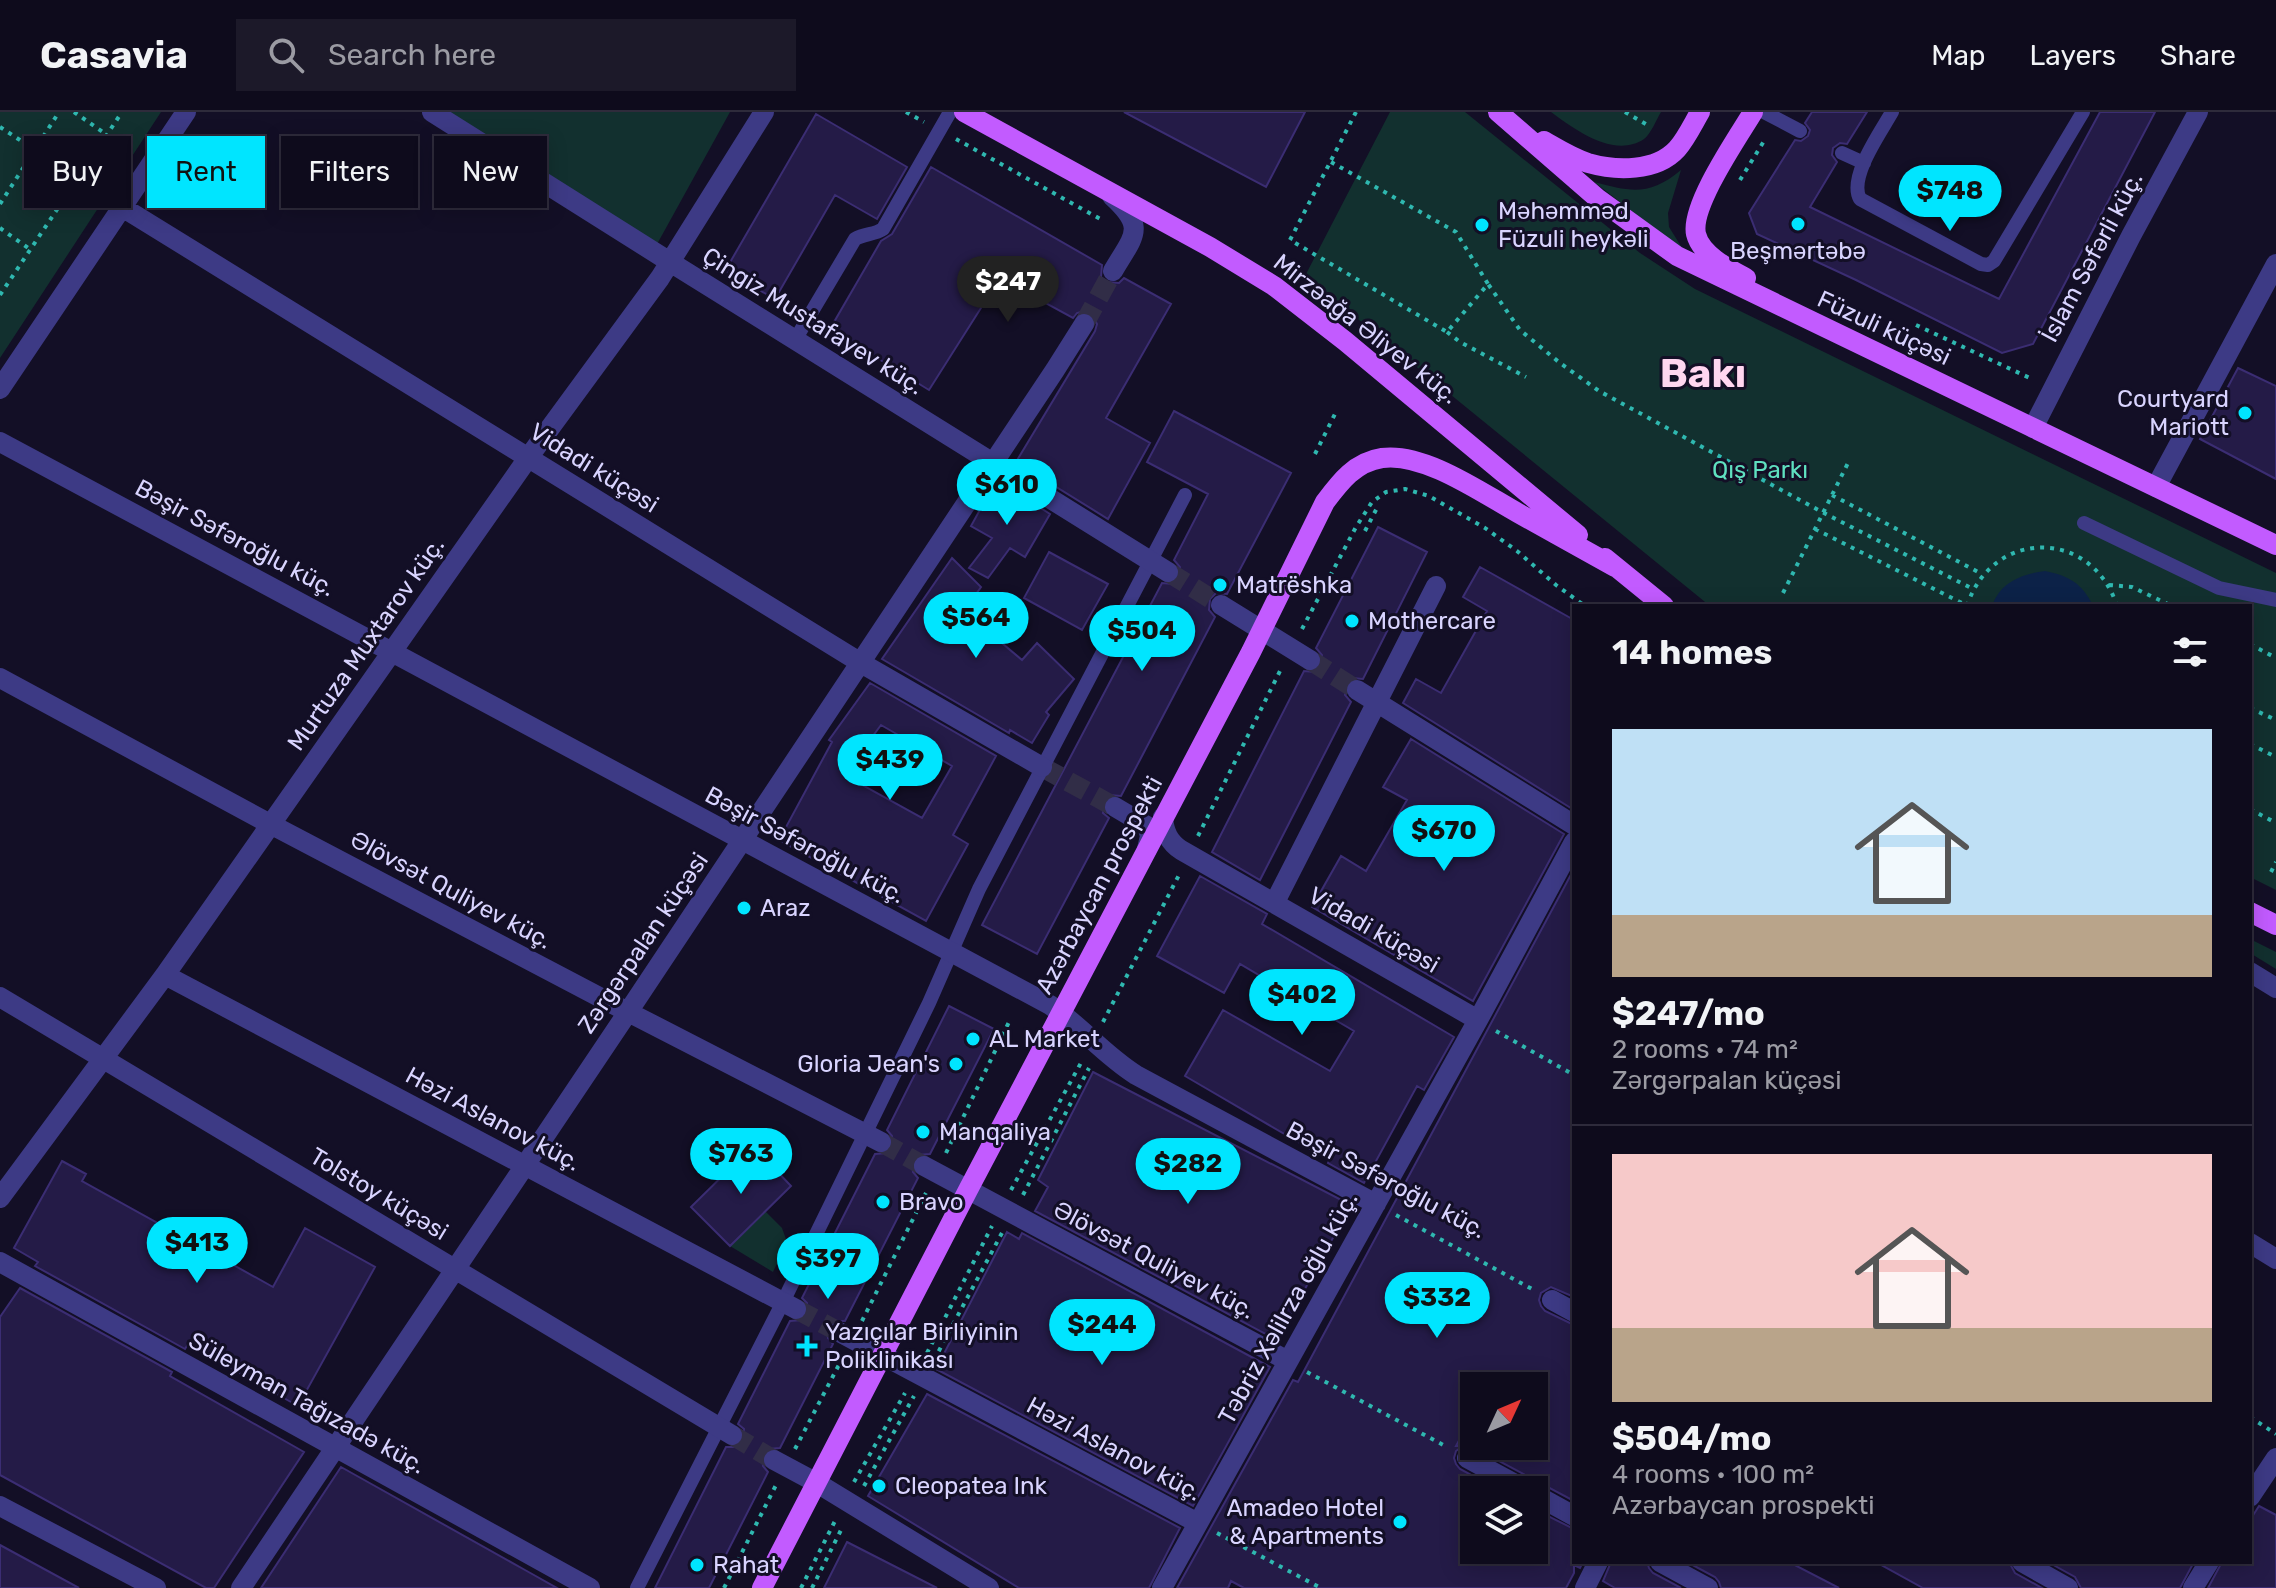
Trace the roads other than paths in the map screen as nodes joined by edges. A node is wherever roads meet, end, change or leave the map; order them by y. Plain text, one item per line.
1 (186, 112) edge
2 (432, 112) edge
3 (764, 112) edge
4 (963, 112) edge
5 (1500, 112) edge
6 (1700, 112) edge
7 (1753, 112) edge
8 (1764, 112) edge
9 (1892, 112) edge
10 (2083, 112) edge
11 (2198, 112) edge
12 (1800, 131) dead end
13 (1842, 153) dead end
14 (1864, 163) junction
15 (1093, 181) junction
16 (131, 194) edge
17 (121, 208) edge
18 (124, 208) edge
19 (670, 262) junction
20 (2276, 264) edge
21 (1113, 271) tunnel mouth
22 (1084, 324) tunnel mouth
23 (795, 340) junction
24 (1875, 352) junction
25 (0, 389) edge
26 (2033, 428) junction
27 (0, 442) edge
28 (528, 458) junction
29 (993, 463) junction
30 (2156, 487) junction
31 (1185, 495) dead end
32 (2084, 523) dead end
33 (2276, 545) edge
34 (1159, 567) junction
35 (1615, 567) junction
36 (1436, 586) dead end
37 (2276, 600) edge
38 (1661, 604) edge
39 (1221, 605) tunnel mouth
40 (1262, 630) junction
41 (392, 652) junction
42 (1310, 660) tunnel mouth
43 (861, 663) junction
44 (0, 678) edge
45 (1357, 690) tunnel mouth
46 (1376, 702) junction
47 (1042, 767) junction
48 (1115, 807) tunnel mouth
49 (1163, 817) junction
50 (1572, 824) edge
51 (272, 825) junction
52 (741, 841) junction
53 (1572, 846) edge
54 (1147, 849) junction
55 (1275, 902) junction
56 (2252, 913) edge
57 (2276, 925) edge
58 (951, 953) junction
59 (2252, 973) edge
60 (165, 975) junction
61 (2276, 988) edge
62 (0, 997) edge
63 (628, 1012) junction
64 (1061, 1013) junction
65 (1478, 1020) junction
66 (102, 1060) junction
67 (872, 1138) junction
68 (525, 1166) junction
69 (930, 1169) tunnel mouth
70 (968, 1190) junction
71 (0, 1198) edge
72 (1376, 1204) junction
73 (2252, 1244) edge
74 (2276, 1259) edge
75 (0, 1262) edge
76 (455, 1270) junction
77 (1552, 1300) road end
78 (789, 1306) junction
79 (1572, 1311) edge
80 (846, 1336) tunnel mouth
81 (882, 1355) junction
82 (1288, 1361) junction
83 (725, 1431) junction
84 (335, 1448) junction
85 (2276, 1458) edge
86 (1471, 1460) edge
87 (780, 1463) tunnel mouth
88 (1500, 1476) edge
89 (817, 1483) junction
90 (2252, 1488) edge
91 (2276, 1496) edge
92 (1548, 1502) edge
93 (0, 1506) edge
94 (1572, 1515) edge
95 (1198, 1523) junction
96 (1597, 1564) edge
97 (1664, 1564) edge
98 (2026, 1564) edge
99 (2208, 1564) edge
100 (156, 1588) edge
101 (241, 1588) edge
102 (590, 1588) edge
103 (637, 1588) edge
104 (762, 1588) edge
105 (989, 1588) edge
106 (1162, 1588) edge
107 (1585, 1588) edge
108 (1708, 1588) edge
109 (2068, 1588) edge
110 (2193, 1588) edge

1 - 16 street
2 - 19 street, Çingiz Mustafayev küç.
3 - 19 street, Murtuza Muxtarov küç.
4 - 15 main road, Mirzəağa Əliyev küç.
4 - 23 lane
5 - 6 main road
5 - 24 main road, Füzuli küçəsi
7 - 24 main road
8 - 12 lane
9 - 14 lane
10 - 14 lane
11 - 26 street, İslam Səfərli küç.
13 - 14 lane
15 - 21 street
15 - 35 main road, Mirzəağa Əliyev küç.
17 - 25 street
18 - 28 street, Vidadi küçəsi
19 - 23 street, Çingiz Mustafayev küç.
19 - 28 street, Murtuza Muxtarov küç.
20 - 30 street
22 - 29 street, Zərgərpalan küçəsi
23 - 29 street, Çingiz Mustafayev küç.
24 - 26 main road, Füzuli küçəsi
26 - 30 main road, Füzuli küçəsi
27 - 41 street, Bəşir Səfəroğlu küç.
28 - 41 street, Murtuza Muxtarov küç.
28 - 43 street, Vidadi küçəsi
29 - 34 street, Çingiz Mustafayev küç.
29 - 43 street, Zərgərpalan küçəsi
30 - 33 main road, Füzuli küçəsi
31 - 34 lane
32 - 37 lane
34 - 47 lane
35 - 38 main road, Mirzəağa Əliyev küç.
35 - 40 main road, Azərbaycan prospekti
36 - 46 street
39 - 40 street
40 - 42 street
40 - 49 main road, Azərbaycan prospekti
41 - 51 street, Murtuza Muxtarov küç.
41 - 52 street, Bəşir Səfəroğlu küç.
43 - 47 street, Vidadi küçəsi
43 - 52 street, Zərgərpalan küçəsi
44 - 51 street, Əlövsət Quliyev küç.
45 - 46 street
46 - 50 street
46 - 55 street
47 - 58 lane
48 - 54 street
49 - 54 main road, Azərbaycan prospekti
49 - 55 street, Vidadi küçəsi
51 - 60 street, Murtuza Muxtarov küç.
51 - 63 street, Əlövsət Quliyev küç.
52 - 58 street, Bəşir Səfəroğlu küç.
52 - 63 street, Zərgərpalan küçəsi
53 - 65 street, Təbriz Xəlilrza oğlu küç.
54 - 64 main road, Azərbaycan prospekti
55 - 65 street, Vidadi küçəsi
56 - 57 main road
58 - 64 street, Bəşir Səfəroğlu küç.
58 - 67 lane
59 - 61 street
60 - 66 street, Murtuza Muxtarov küç.
60 - 68 street, Həzi Aslanov küç.
62 - 66 street, Tolstoy küçəsi
63 - 67 street, Əlövsət Quliyev küç.
63 - 68 street, Zərgərpalan küçəsi
64 - 70 main road, Azərbaycan prospekti
64 - 72 street, Bəşir Səfəroğlu küç.
65 - 72 street, Təbriz Xəlilrza oğlu küç.
66 - 71 street, Murtuza Muxtarov küç.
66 - 76 street, Tolstoy küçəsi
67 - 78 lane
68 - 76 street, Zərgərpalan küçəsi
68 - 78 street, Həzi Aslanov küç.
69 - 70 street, Əlövsət Quliyev küç.
70 - 81 main road, Azərbaycan prospekti
70 - 82 street, Əlövsət Quliyev küç.
72 - 82 street, Təbriz Xəlilrza oğlu küç.
73 - 74 street
75 - 84 street, Süleyman Tağızadə küç.
76 - 83 street, Tolstoy küçəsi
76 - 84 street, Zərgərpalan küçəsi
77 - 79 street
78 - 83 lane
80 - 81 street, Həzi Aslanov küç.
81 - 89 main road, Azərbaycan prospekti
81 - 95 street, Həzi Aslanov küç.
82 - 95 street, Təbriz Xəlilrza oğlu küç.
83 - 103 lane
84 - 101 street, Zərgərpalan küçəsi
84 - 102 street, Süleyman Tağızadə küç.
85 - 90 street
86 - 88 street
87 - 89 street
89 - 104 main road, Azərbaycan prospekti
89 - 105 street
90 - 91 street
92 - 94 street
93 - 100 street
95 - 106 street, Təbriz Xəlilrza oğlu küç.
96 - 107 street
97 - 108 street
98 - 109 street
99 - 110 street

